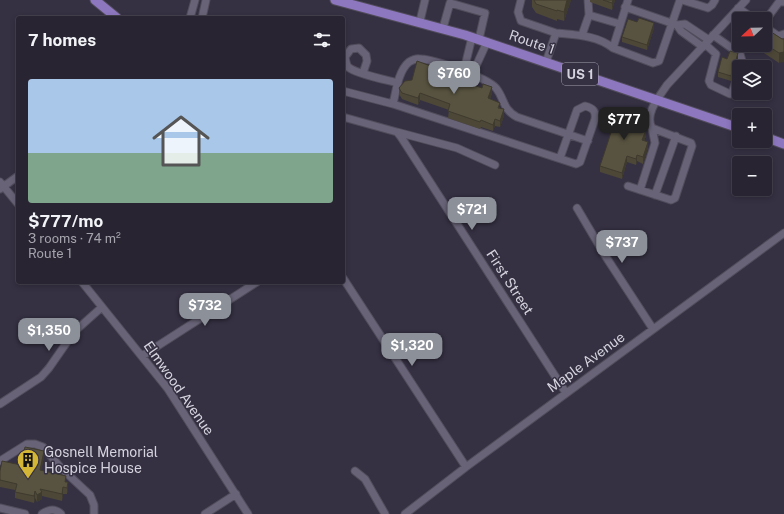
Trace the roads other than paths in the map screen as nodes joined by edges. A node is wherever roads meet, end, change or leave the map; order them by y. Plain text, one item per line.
1 (95, 0) edge
2 (195, 0) edge
3 (206, 0) edge
4 (522, 0) edge
5 (588, 0) edge
6 (681, 0) edge
7 (715, 0) edge
8 (746, 0) edge
9 (341, 1) edge
10 (426, 1) edge
11 (784, 2) edge
12 (626, 3) edge
13 (738, 8) junction
14 (744, 12) edge
15 (772, 12) edge
16 (589, 15) junction
17 (115, 16) edge
18 (191, 16) edge
19 (202, 16) edge
20 (420, 21) junction
21 (620, 24) junction
22 (675, 24) junction
23 (443, 28) junction
24 (772, 32) edge
25 (556, 33) junction
26 (784, 34) edge
27 (582, 35) junction
28 (479, 39) junction
29 (707, 42) junction
30 (725, 45) junction
31 (613, 48) junction
32 (716, 53) junction
33 (741, 60) edge
34 (546, 62) junction
35 (469, 71) junction
36 (363, 73) dead end
37 (398, 83) junction
38 (732, 91) edge
39 (345, 92) edge
40 (657, 100) junction
41 (392, 104) junction
42 (345, 118) edge
43 (732, 126) edge
44 (652, 128) junction
45 (397, 132) junction
46 (568, 134) junction
47 (676, 136) junction
48 (772, 140) edge
49 (588, 141) junction
50 (784, 144) edge
51 (560, 158) junction
52 (495, 165) dead end
53 (16, 177) edge
54 (1, 186) edge
55 (628, 186) dead end
56 (640, 190) junction
57 (655, 195) junction
58 (16, 202) edge
59 (577, 208) dead end
60 (784, 233) edge
61 (345, 281) edge
62 (84, 284) edge
63 (254, 284) edge
64 (102, 308) junction
65 (653, 329) junction
66 (142, 356) junction
67 (566, 393) junction
68 (0, 404) edge
69 (0, 461) edge
70 (466, 466) junction
71 (355, 471) dead end
72 (236, 494) junction
73 (0, 508) edge
74 (25, 514) edge
75 (42, 514) edge
76 (61, 514) edge
77 (94, 514) edge
78 (205, 514) edge
79 (248, 514) edge
80 (385, 514) edge
81 (405, 514) edge

1 - 17 main road
2 - 18 street
3 - 19 street
4 - 25 street
5 - 16 street
6 - 7 street
6 - 22 street
8 - 13 street
9 - 20 main road, Route 1 / US 1
10 - 20 street
11 - 15 street
12 - 21 street
12 - 22 street
13 - 14 street
13 - 29 street
16 - 21 street
16 - 27 street
20 - 23 main road, Route 1 / US 1
21 - 31 street
22 - 29 street
22 - 31 street
23 - 28 main road, Route 1 / US 1
23 - 28 street
24 - 26 street
25 - 27 street
25 - 34 street
27 - 31 street
28 - 34 main road, Route 1 / US 1
28 - 35 street
28 - 35 street
29 - 30 street
29 - 32 street
29 - 40 street
30 - 32 street
30 - 33 street
32 - 38 street
34 - 40 main road, Route 1 / US 1
35 - 37 street
35 - 46 street
36 - 37 street
37 - 41 street
39 - 41 street
40 - 43 main road, Route 1 / US 1
40 - 44 street
41 - 51 street
42 - 45 street
44 - 47 street
44 - 56 street
45 - 52 street
45 - 67 street, First Street
46 - 49 street
46 - 49 street
46 - 51 street
47 - 57 street
47 - 57 street
48 - 50 main road
49 - 51 street
53 - 54 street
54 - 58 street
55 - 56 street
56 - 57 street
59 - 65 street
60 - 65 street, Maple Avenue
61 - 70 street
62 - 64 street, Elmwood Avenue
63 - 66 street
64 - 66 street, Elmwood Avenue
64 - 68 street
65 - 67 street, Maple Avenue
66 - 72 street, Elmwood Avenue
67 - 70 street, Maple Avenue
69 - 77 street
70 - 81 street, Maple Avenue
71 - 80 street
72 - 78 street
72 - 79 street, Elmwood Avenue
73 - 74 street
75 - 76 street

